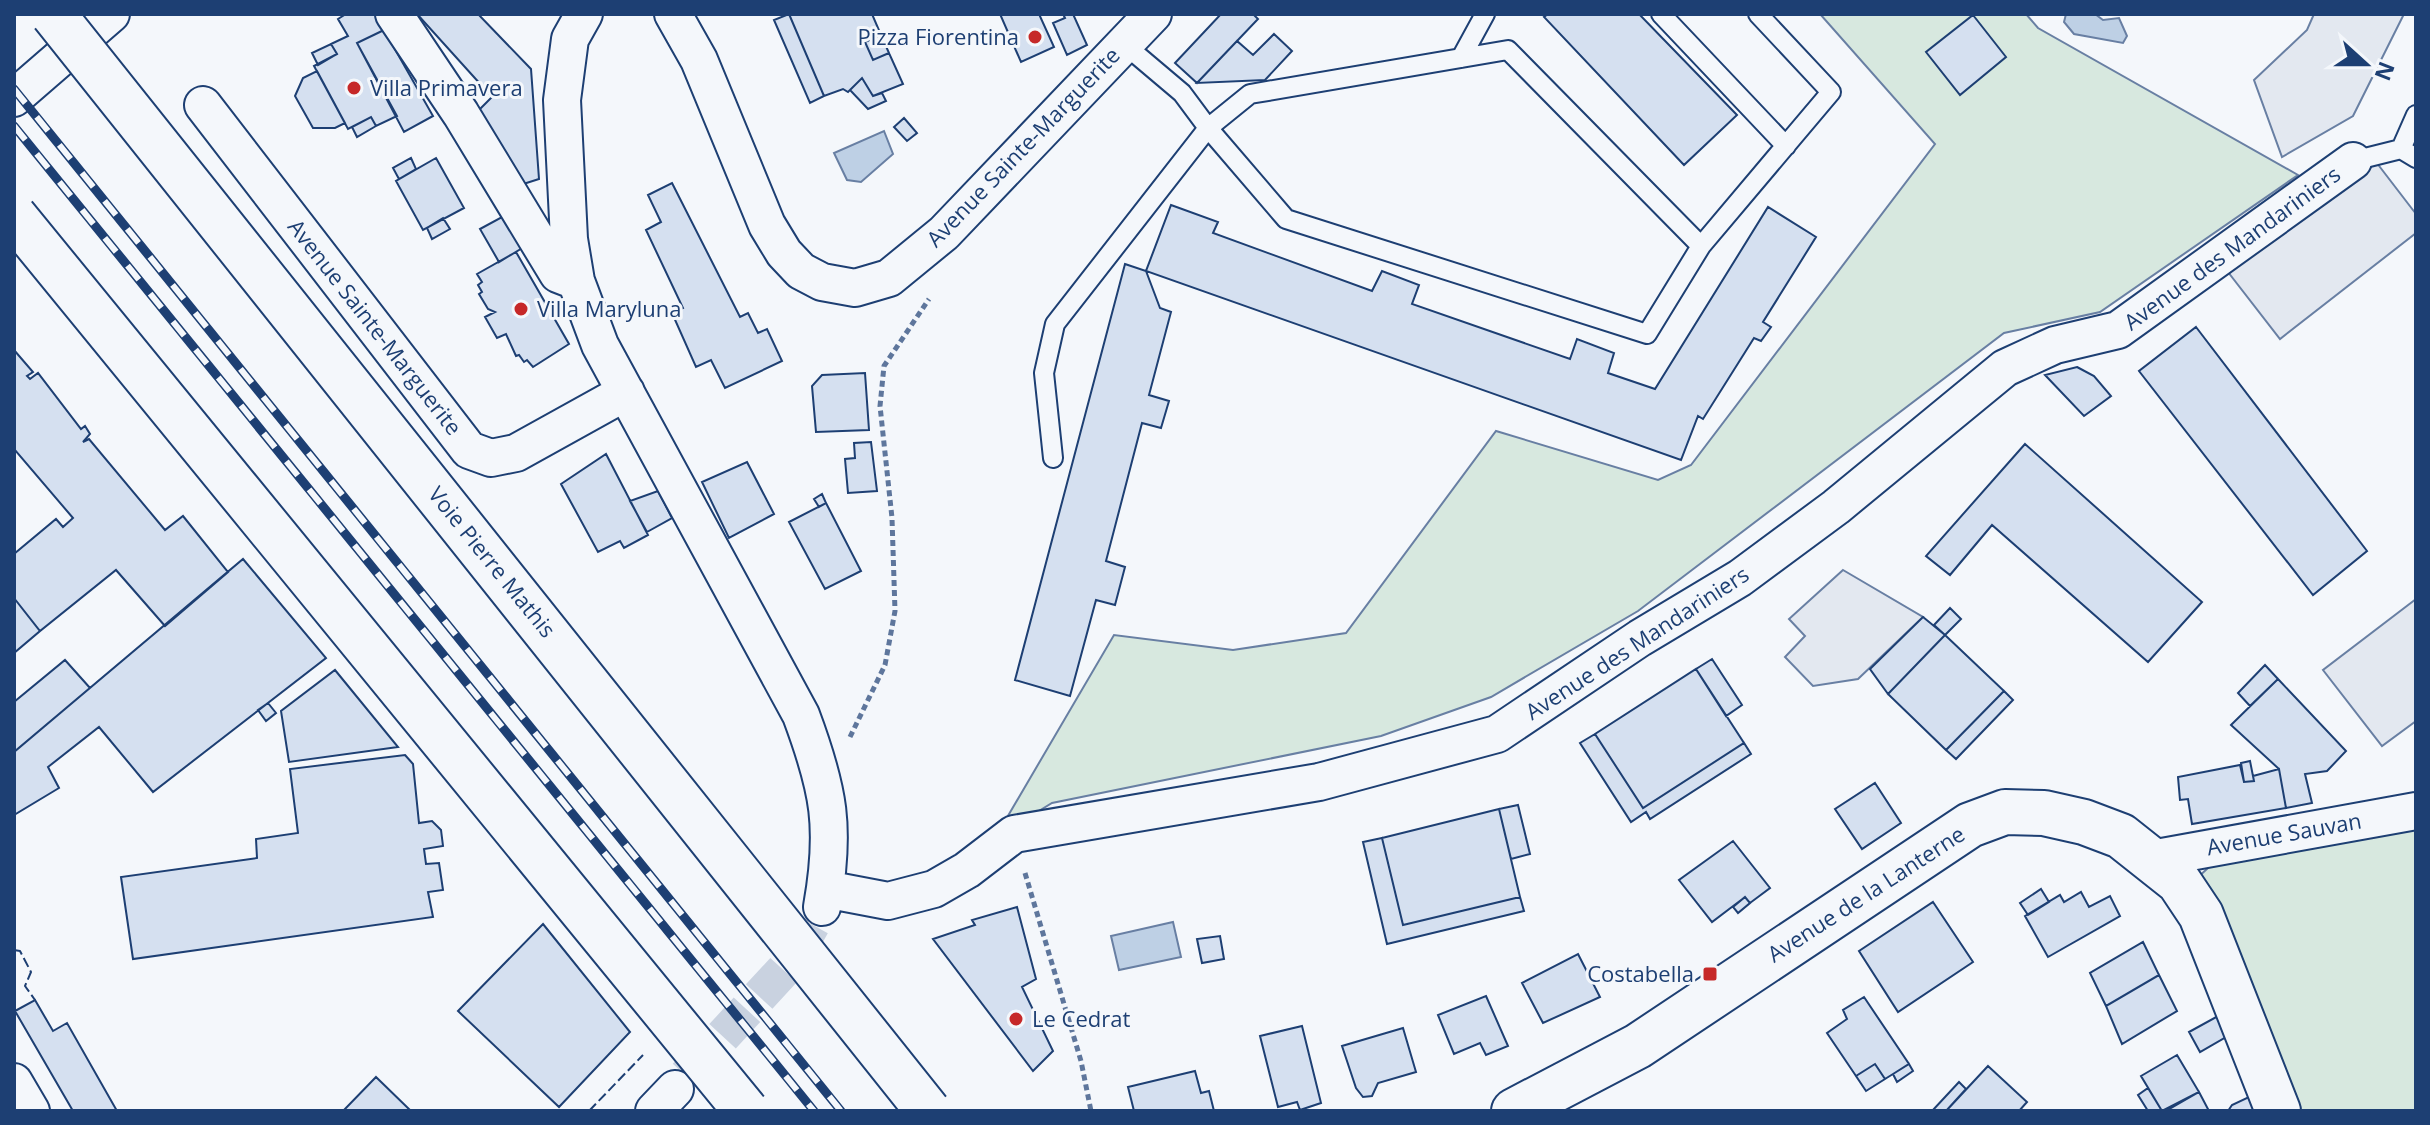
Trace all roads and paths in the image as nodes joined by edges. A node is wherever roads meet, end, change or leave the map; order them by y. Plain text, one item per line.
1 (53, 14) edge
2 (111, 14) edge
3 (394, 14) edge
4 (584, 14) edge
5 (673, 14) edge
6 (1153, 14) edge
7 (1485, 14) edge
8 (1661, 14) edge
9 (1758, 14) edge
10 (1124, 44) junction
11 (1461, 58) junction
12 (14, 98) edge
13 (203, 105) dead end
14 (2416, 115) edge
15 (1208, 128) junction
16 (1786, 146) junction
17 (2408, 154) edge
18 (2353, 161) joint
19 (14, 216) edge
20 (1701, 246) junction
21 (576, 281) junction
22 (938, 288) dead end
23 (626, 392) junction
24 (1053, 458) dead end
25 (823, 772) junction
26 (2416, 811) edge
27 (1014, 834) junction
28 (2151, 859) junction
29 (14, 1082) edge
30 (31, 1111) edge
31 (746, 1111) edge
32 (928, 1111) edge
33 (1091, 1111) edge
34 (1514, 1111) edge
35 (2278, 1111) edge

1 - 32 main road, Voie Pierre Mathis, bridge
2 - 12 street
3 - 21 street
4 - 21 street
5 - 10 street, Avenue Sainte-Marguerite
6 - 10 street, Avenue Sainte-Marguerite
7 - 11 lane
8 - 16 lane
9 - 16 lane
10 - 15 lane
11 - 15 lane
11 - 20 lane
13 - 23 street, Avenue Sainte-Marguerite
14 - 17 lane
15 - 20 lane
15 - 24 lane
16 - 20 lane
17 - 18 lane
18 - 27 street, Avenue des Mandariniers
19 - 31 main road, bridge
21 - 23 street
22 - 25 path
23 - 25 street
25 - 27 street, Avenue des Mandariniers
26 - 28 street, Avenue Sauvan
27 - 33 path
28 - 34 main road, Avenue de la Lanterne
28 - 35 main road, Avenue de la Lanterne
29 - 30 street

